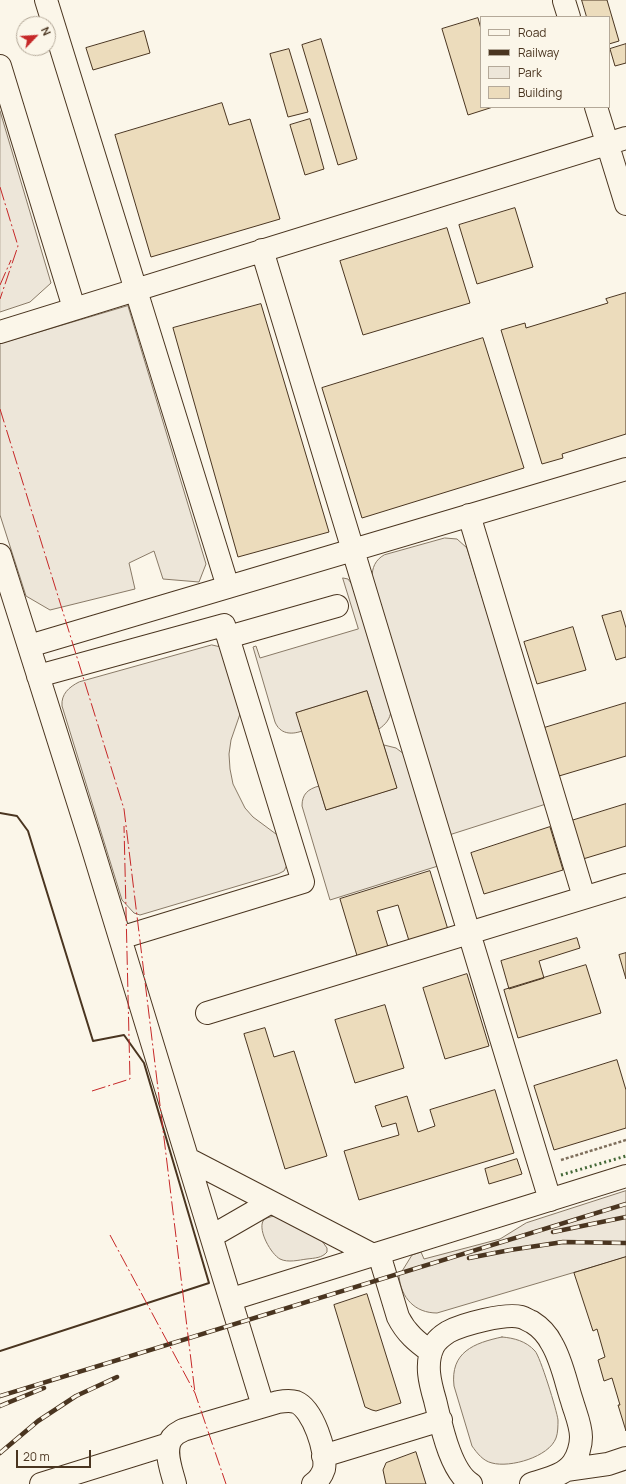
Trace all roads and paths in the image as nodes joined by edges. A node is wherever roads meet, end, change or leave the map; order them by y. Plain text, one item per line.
1 (46, 0) edge
2 (0, 66) edge
3 (597, 108) edge
4 (617, 141) edge
5 (626, 204) edge
6 (262, 250) junction
7 (135, 289) junction
8 (74, 308) junction
9 (0, 332) edge
10 (626, 469) edge
11 (469, 515) junction
12 (353, 550) junction
13 (0, 555) edge
14 (228, 587) junction
15 (337, 606) dead end
16 (228, 637) junction
17 (29, 646) junction
18 (38, 676) junction
19 (626, 885) edge
20 (584, 897) junction
21 (469, 932) junction
22 (120, 938) junction
23 (207, 1013) dead end
24 (626, 1140) edge
25 (188, 1159) junction
26 (540, 1166) junction
27 (626, 1176) edge
28 (550, 1200) junction
29 (271, 1202) junction
30 (212, 1236) junction
31 (376, 1254) junction
32 (232, 1299) junction
33 (431, 1352) junction
34 (264, 1406) junction
35 (440, 1420) junction
36 (170, 1444) junction
37 (323, 1456) junction
38 (626, 1458) edge
39 (566, 1470) junction
40 (41, 1484) edge
41 (175, 1484) edge
42 (313, 1484) edge
43 (471, 1484) edge
44 (531, 1484) edge

1 - 7 lane
2 - 8 lane
3 - 4 lane
4 - 5 lane
4 - 6 lane
6 - 7 lane
6 - 12 lane
7 - 8 lane
7 - 14 lane
8 - 9 lane
10 - 11 lane
11 - 12 lane
11 - 20 lane
12 - 14 lane
12 - 21 lane
13 - 17 lane
14 - 17 lane
15 - 16 lane
16 - 18 lane
16 - 22 lane
17 - 18 lane
18 - 22 lane
19 - 20 lane
20 - 21 lane
21 - 23 lane
21 - 26 lane
22 - 25 lane
24 - 26 path
25 - 29 lane
25 - 30 lane
26 - 28 lane
27 - 28 lane
28 - 31 lane
29 - 30 lane
29 - 31 lane
30 - 32 lane
31 - 32 lane
31 - 33 lane
32 - 34 lane
33 - 35 lane
33 - 39 lane
34 - 36 lane
34 - 37 lane
35 - 37 lane
35 - 43 lane
36 - 40 lane
36 - 41 lane
37 - 42 lane
38 - 39 lane
39 - 44 lane

